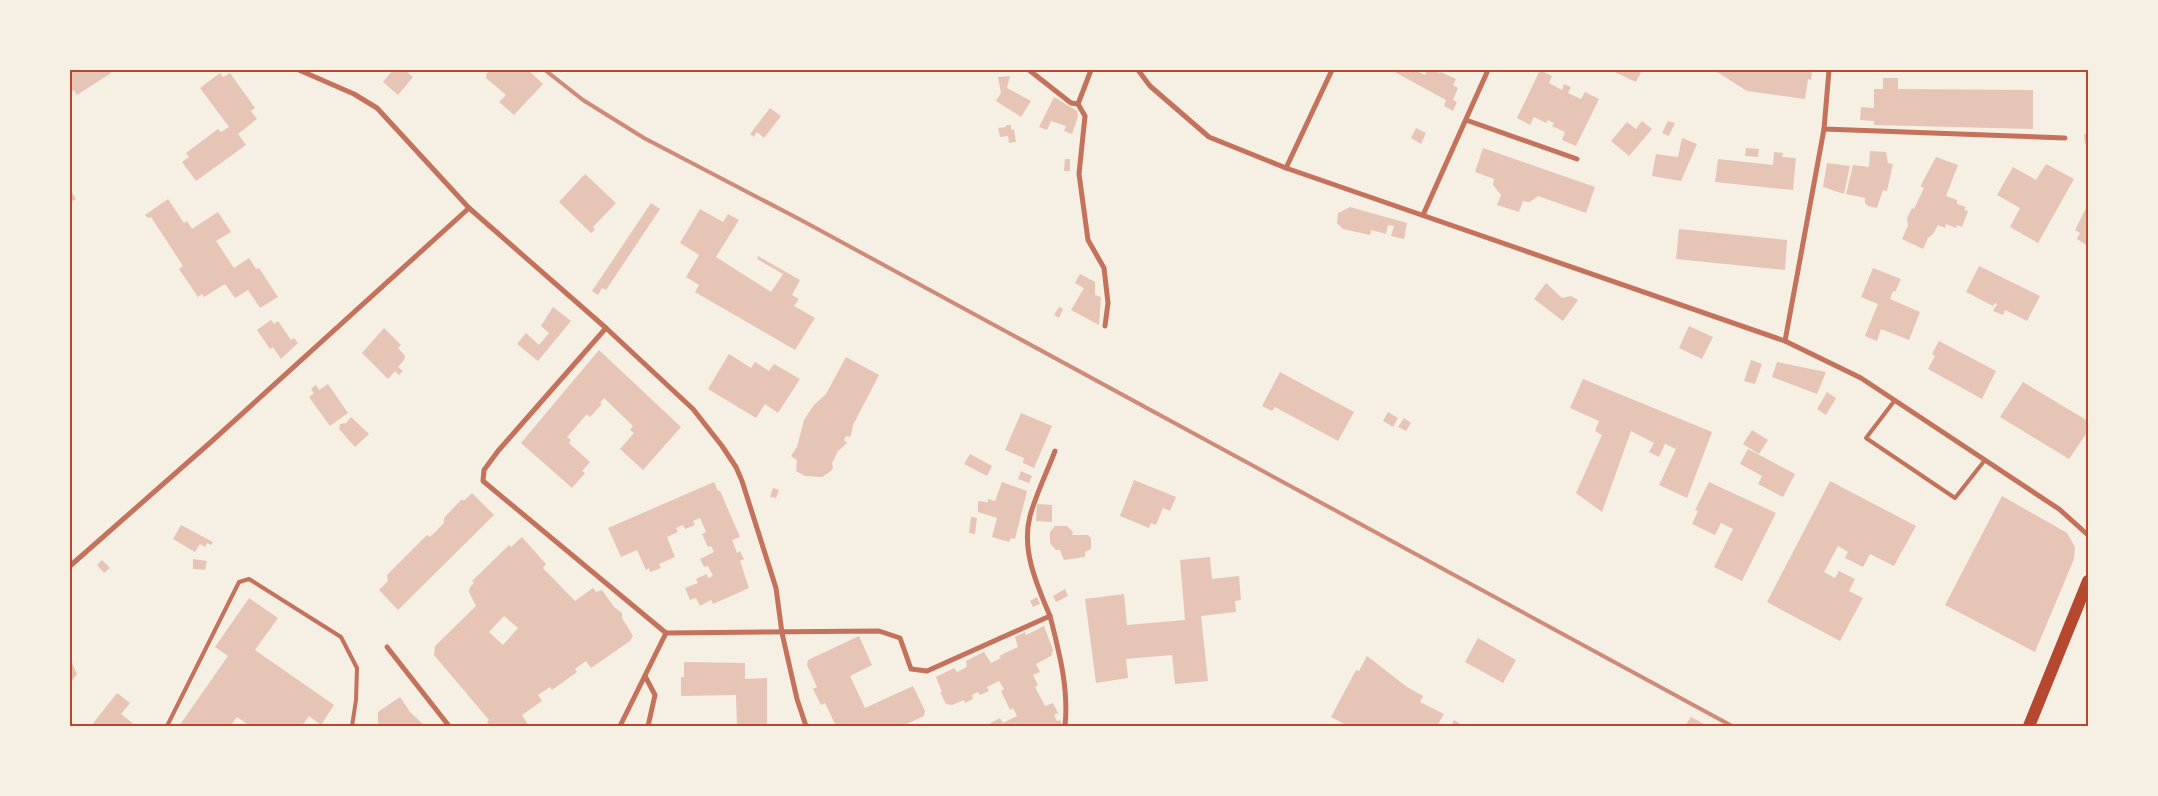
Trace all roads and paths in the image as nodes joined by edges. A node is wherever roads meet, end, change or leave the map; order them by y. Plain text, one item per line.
1 (299, 70) edge
2 (1029, 70) edge
3 (1091, 70) edge
4 (1138, 70) edge
5 (1332, 70) edge
6 (1488, 70) edge
7 (1829, 70) edge
8 (1078, 104) junction
9 (1466, 120) junction
10 (1824, 129) junction
11 (2065, 138) dead end
12 (1577, 159) dead end
13 (1286, 168) junction
14 (469, 208) junction
15 (1423, 215) junction
16 (1105, 326) dead end
17 (606, 328) junction
18 (1785, 341) junction
19 (1895, 400) junction
20 (1055, 451) dead end
21 (1985, 460) junction
22 (2088, 535) edge
23 (70, 566) edge
24 (2088, 580) edge
25 (2088, 595) edge
26 (2073, 615) junction
27 (1050, 616) junction
28 (666, 633) junction
29 (782, 633) junction
30 (387, 647) dead end
31 (645, 676) junction
32 (167, 726) edge
33 (352, 726) edge
34 (448, 726) edge
35 (620, 726) edge
36 (648, 726) edge
37 (806, 726) edge
38 (1065, 726) edge
39 (2029, 726) edge

1 - 14 street
2 - 8 street
3 - 8 street
4 - 13 street
5 - 13 street
6 - 9 street
7 - 10 street
8 - 16 street
9 - 12 street
9 - 15 street
10 - 11 street
10 - 18 street
13 - 15 street
14 - 17 street
14 - 23 street
15 - 18 street
17 - 28 street
17 - 29 street
18 - 19 street
19 - 21 street
19 - 21 lane
20 - 27 street
21 - 22 street
24 - 26 main road
25 - 26 main road
26 - 39 main road
27 - 29 street
27 - 38 street
28 - 29 street
28 - 31 street
29 - 37 street
30 - 34 street
31 - 35 street
31 - 36 street
32 - 33 lane

